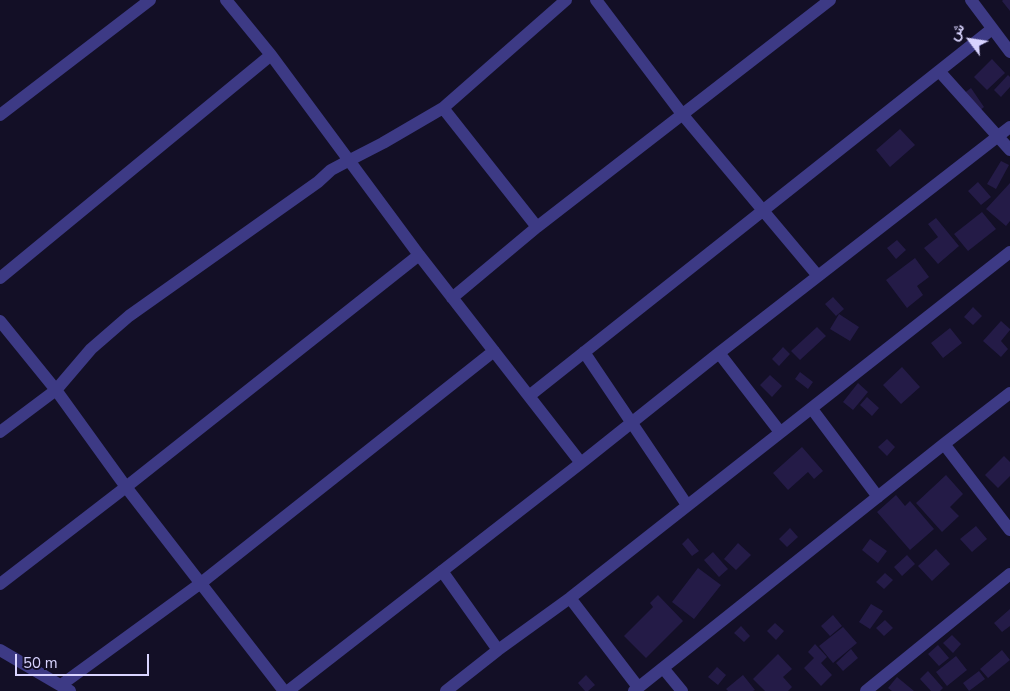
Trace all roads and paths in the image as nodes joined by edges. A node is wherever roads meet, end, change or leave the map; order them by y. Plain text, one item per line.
1 (150, 0) edge
2 (226, 0) edge
3 (566, 0) edge
4 (596, 0) edge
5 (830, 0) edge
6 (971, 0) edge
7 (992, 29) junction
8 (1010, 52) edge
9 (271, 56) junction
10 (939, 71) junction
11 (443, 108) junction
12 (682, 114) junction
13 (0, 116) edge
14 (1010, 127) edge
15 (998, 136) junction
16 (1010, 150) edge
17 (348, 160) junction
18 (762, 211) junction
19 (537, 227) junction
20 (1010, 252) edge
21 (419, 255) junction
22 (818, 276) junction
23 (0, 278) edge
24 (452, 298) junction
25 (0, 320) edge
26 (494, 351) junction
27 (584, 352) junction
28 (719, 353) junction
29 (56, 390) junction
30 (1010, 393) edge
31 (529, 396) junction
32 (812, 409) junction
33 (632, 423) junction
34 (0, 432) edge
35 (780, 432) junction
36 (944, 444) junction
37 (581, 464) junction
38 (126, 487) junction
39 (878, 497) junction
40 (687, 505) junction
41 (1010, 530) edge
42 (442, 571) junction
43 (1010, 574) edge
44 (201, 582) junction
45 (0, 584) edge
46 (570, 598) junction
47 (0, 650) edge
48 (498, 650) junction
49 (663, 668) junction
50 (66, 688) edge
51 (636, 689) edge
52 (870, 690) edge
53 (284, 691) edge
54 (288, 691) edge
55 (446, 691) edge
56 (682, 691) edge

1 - 13 street
2 - 9 street
3 - 11 street
4 - 12 street
5 - 12 street
6 - 7 street
7 - 8 street
7 - 10 street
9 - 17 street
9 - 23 street
10 - 15 street
10 - 18 street
11 - 17 street
11 - 19 street
12 - 18 street
12 - 19 street
14 - 15 street
15 - 16 street
15 - 22 street
17 - 21 street
17 - 29 street
18 - 22 street
18 - 27 street
19 - 24 street
20 - 32 street
21 - 24 street
21 - 38 street
22 - 28 street
24 - 26 street
25 - 29 street
26 - 31 street
26 - 44 street
27 - 31 street
27 - 33 street
28 - 33 street
28 - 35 street
29 - 34 street
29 - 38 street
30 - 36 street
31 - 37 street
32 - 35 street
32 - 39 street
33 - 37 street
33 - 40 street
35 - 40 street
36 - 39 street
36 - 41 street
37 - 42 street
38 - 44 street
38 - 45 street
39 - 49 street
40 - 46 street
42 - 48 street
42 - 54 street
43 - 52 street
44 - 50 street
44 - 53 street
46 - 48 street
46 - 51 street
47 - 50 street
48 - 55 street
49 - 51 street
49 - 56 street

